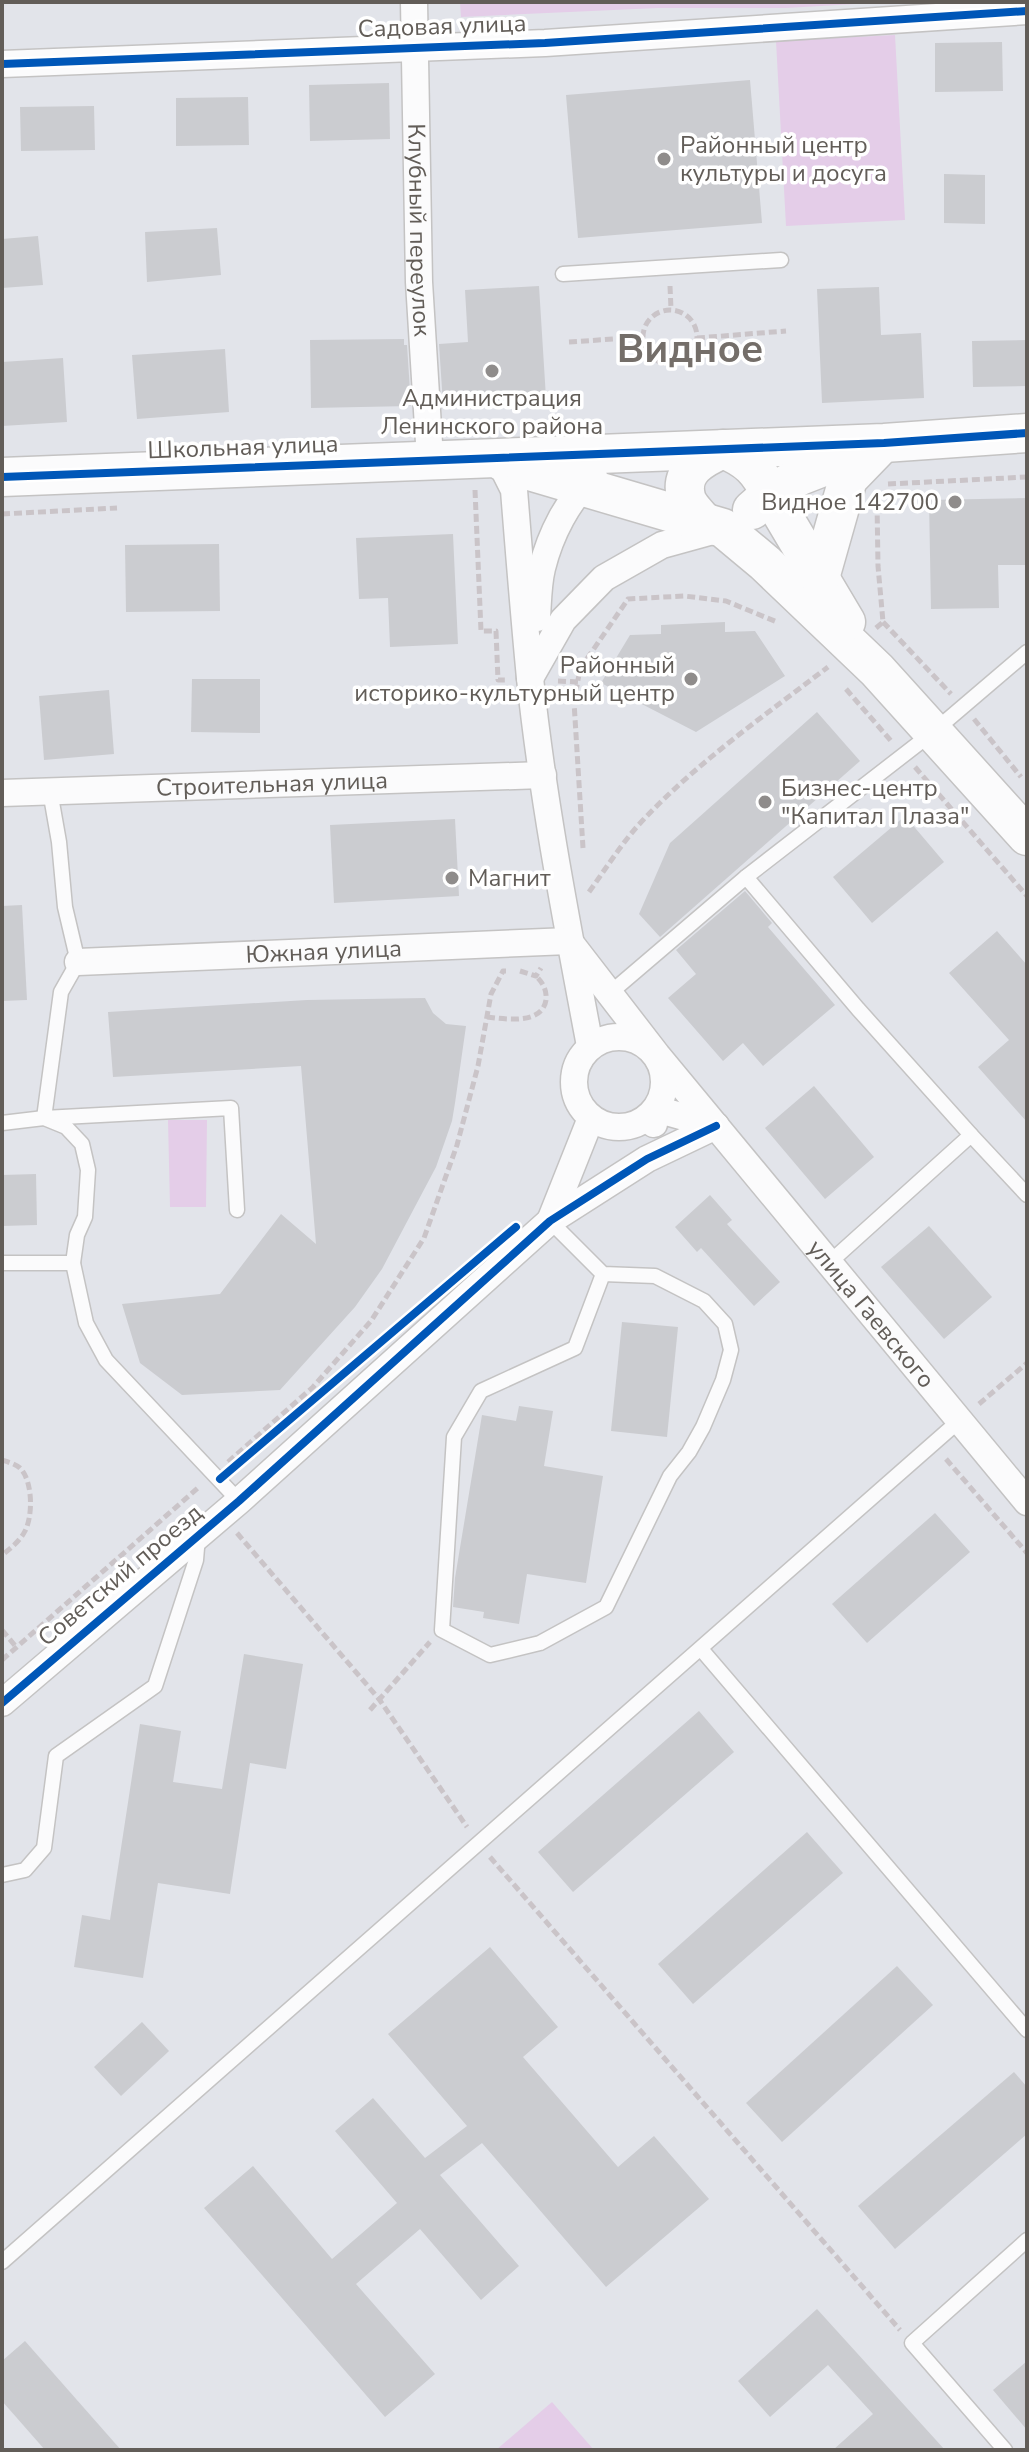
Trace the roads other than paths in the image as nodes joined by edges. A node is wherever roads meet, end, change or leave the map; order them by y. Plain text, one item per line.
1 (414, 2) edge
2 (1027, 11) edge
3 (415, 49) junction
4 (2, 64) edge
5 (781, 260) dead end
6 (563, 274) dead end
7 (1027, 433) edge
8 (884, 443) junction
9 (723, 449) junction
10 (626, 451) junction
11 (430, 459) junction
12 (481, 474) junction
13 (2, 477) edge
14 (583, 486) junction
15 (770, 494) junction
16 (712, 524) junction
17 (820, 578) junction
18 (1027, 652) edge
19 (846, 656) junction
20 (530, 678) junction
21 (917, 743) junction
22 (543, 775) junction
23 (50, 791) junction
24 (2, 793) edge
25 (1027, 836) edge
26 (746, 877) junction
27 (564, 941) junction
28 (78, 962) junction
29 (609, 994) junction
30 (590, 1046) junction
31 (657, 1055) junction
32 (656, 1109) junction
33 (44, 1118) junction
34 (591, 1118) junction
35 (3, 1122) edge
36 (716, 1126) junction
37 (971, 1135) junction
38 (647, 1159) junction
39 (1027, 1195) edge
40 (237, 1210) dead end
41 (550, 1221) junction
42 (2, 1263) edge
43 (73, 1263) junction
44 (829, 1263) junction
45 (603, 1274) junction
46 (960, 1420) junction
47 (239, 1501) junction
48 (1027, 1502) edge
49 (198, 1535) junction
50 (701, 1649) junction
51 (2, 1703) edge
52 (2, 1875) edge
53 (1027, 2030) edge
54 (1027, 2240) edge
55 (2, 2262) edge
56 (1005, 2450) edge

1 - 3 street, Клубный переулок
2 - 3 street, Садовая улица
3 - 4 street, Садовая улица
3 - 11 street, Клубный переулок
5 - 6 lane
7 - 8 street
8 - 9 street, Школьная улица
8 - 15 street
8 - 17 street
9 - 10 street, Школьная улица
9 - 15 street
9 - 16 street
10 - 12 street, Школьная улица
10 - 14 street
11 - 12 street, Школьная улица
11 - 13 street, Школьная улица
12 - 14 street
12 - 20 street
14 - 16 street
14 - 20 street
15 - 16 street
15 - 17 street
16 - 19 street
16 - 20 street
17 - 19 street
18 - 21 lane
19 - 21 street
20 - 22 street, улица Гаевского
21 - 25 street
21 - 26 lane
22 - 23 street, Строительная улица
22 - 27 street, улица Гаевского
23 - 24 street, Строительная улица
23 - 28 lane
26 - 29 lane
26 - 37 lane
27 - 28 street, Южная улица
27 - 29 street, улица Гаевского
27 - 30 street, улица Гаевского
28 - 33 lane
29 - 31 street, улица Гаевского
30 - 31 street
30 - 34 street
31 - 32 street
31 - 36 street, улица Гаевского
32 - 34 street
32 - 36 street
32 - 38 street
33 - 35 lane
33 - 40 lane
33 - 43 lane
34 - 41 street, Советский проезд
36 - 38 street, Советский проезд
36 - 44 street, улица Гаевского
37 - 39 lane
37 - 44 lane
38 - 41 street, Советский проезд
41 - 45 lane
41 - 47 street, Советский проезд
42 - 43 lane
43 - 47 lane
44 - 46 street, улица Гаевского
45 - 45 lane
46 - 48 street, улица Гаевского
46 - 50 lane
47 - 49 street, Советский проезд
49 - 51 street, Советский проезд
49 - 52 lane
50 - 53 lane
50 - 55 lane
54 - 56 lane

